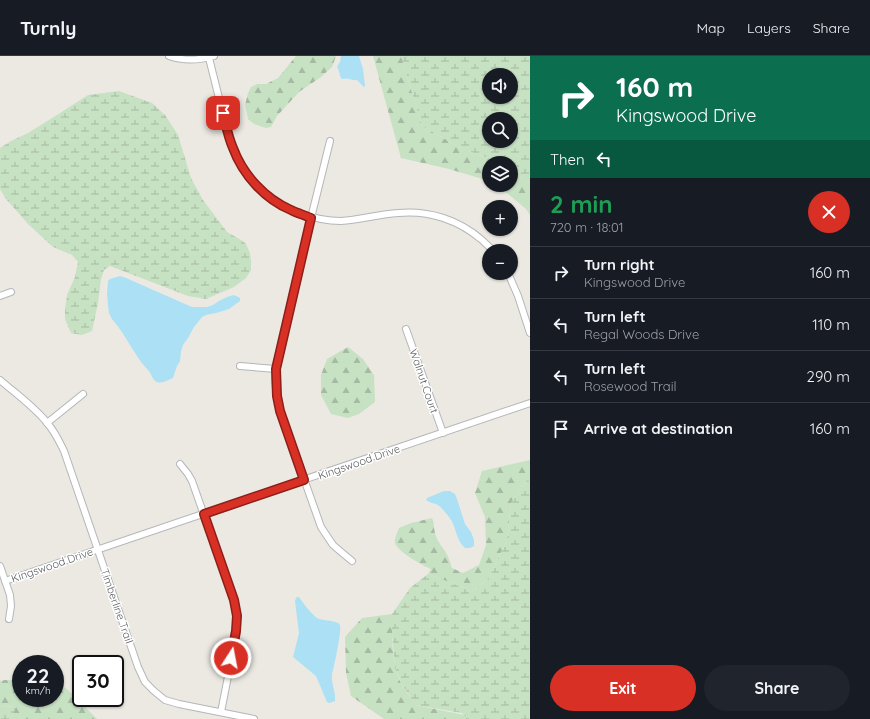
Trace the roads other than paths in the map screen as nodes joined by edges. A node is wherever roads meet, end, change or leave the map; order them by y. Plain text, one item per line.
1 (169, 56) edge
2 (212, 57) edge
3 (330, 142) dead end
4 (311, 218) junction
5 (486, 244) edge
6 (511, 280) edge
7 (12, 292) dead end
8 (0, 296) edge
9 (406, 329) dead end
10 (530, 333) edge
11 (240, 366) dead end
12 (276, 369) junction
13 (0, 380) edge
14 (83, 394) dead end
15 (530, 403) edge
16 (47, 423) junction
17 (443, 433) junction
18 (180, 464) dead end
19 (304, 480) junction
20 (204, 514) junction
21 (98, 550) junction
22 (352, 561) dead end
23 (0, 566) edge
24 (5, 581) junction
25 (9, 619) dead end
26 (221, 712) junction
27 (254, 719) edge

1 - 2 street
2 - 4 street
3 - 4 street
4 - 5 street
4 - 12 street
6 - 10 street
7 - 8 street
9 - 17 street, Walnut Court
11 - 12 street
12 - 19 street
13 - 16 street, Timberline Trail
14 - 16 street
15 - 17 street, Kingswood Drive
16 - 21 street, Timberline Trail
17 - 19 street, Kingswood Drive
18 - 20 street
19 - 20 street, Kingswood Drive
19 - 22 street
20 - 21 street, Kingswood Drive
20 - 26 street
21 - 24 street, Kingswood Drive
21 - 26 street, Timberline Trail
23 - 24 street
24 - 25 street
26 - 27 street, Timberline Trail

